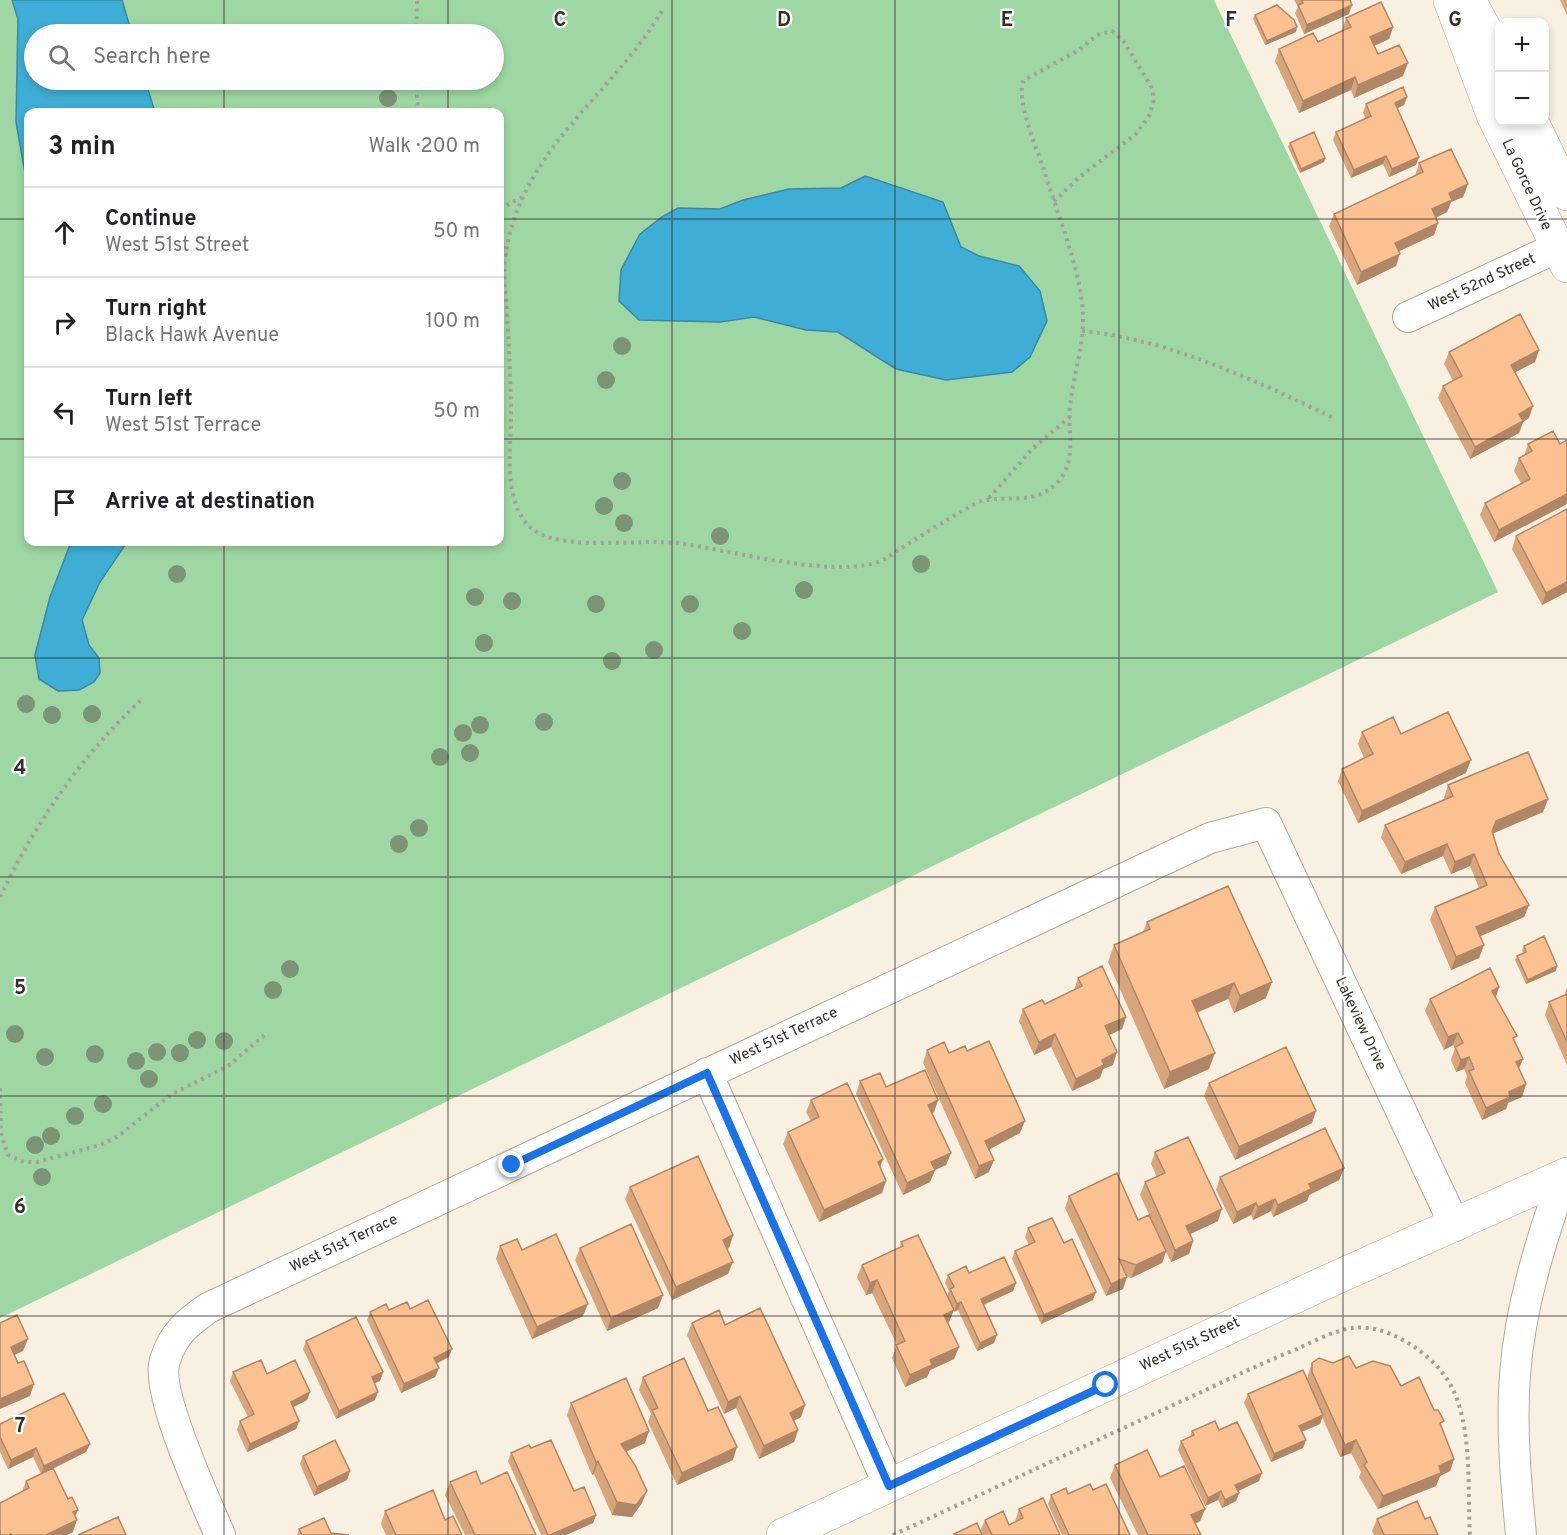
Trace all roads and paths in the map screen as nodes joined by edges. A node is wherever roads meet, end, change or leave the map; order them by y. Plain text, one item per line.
1 (417, 0) edge
2 (1450, 0) edge
3 (1469, 0) edge
4 (662, 11) dead end
5 (416, 24) edge
6 (1495, 48) edge
7 (417, 90) edge
8 (418, 108) edge
9 (1534, 126) edge
10 (1567, 194) edge
11 (523, 196) junction
12 (1053, 202) junction
13 (504, 207) edge
14 (504, 250) edge
15 (506, 255) junction
16 (1562, 257) edge
17 (1408, 317) dead end
18 (1082, 331) junction
19 (1070, 417) junction
20 (1334, 418) dead end
21 (988, 499) junction
22 (142, 699) dead end
23 (1266, 823) joint
24 (0, 897) edge
25 (268, 1032) dead end
26 (707, 1073) junction
27 (0, 1088) edge
28 (1565, 1175) edge
29 (1455, 1226) junction
30 (889, 1486) junction
31 (220, 1535) edge
32 (783, 1535) edge
33 (893, 1535) edge
34 (1470, 1535) edge
35 (1521, 1535) edge

1 - 5 path
2 - 16 street, La Gorce Drive
3 - 6 street
4 - 11 path
7 - 8 path
9 - 10 street
11 - 13 path
11 - 15 path
12 - 12 path
12 - 18 path
14 - 15 path
15 - 21 path
16 - 17 street, West 52nd Street
18 - 19 path
18 - 20 path
19 - 21 path
19 - 21 path
22 - 24 path
23 - 26 street, West 51st Terrace
23 - 29 street, Lakeview Drive
25 - 27 path
26 - 30 street
26 - 31 street, West 51st Terrace
28 - 29 street, West 51st Street
28 - 35 street
29 - 30 street, West 51st Street
30 - 32 street, West 51st Street
33 - 34 path

